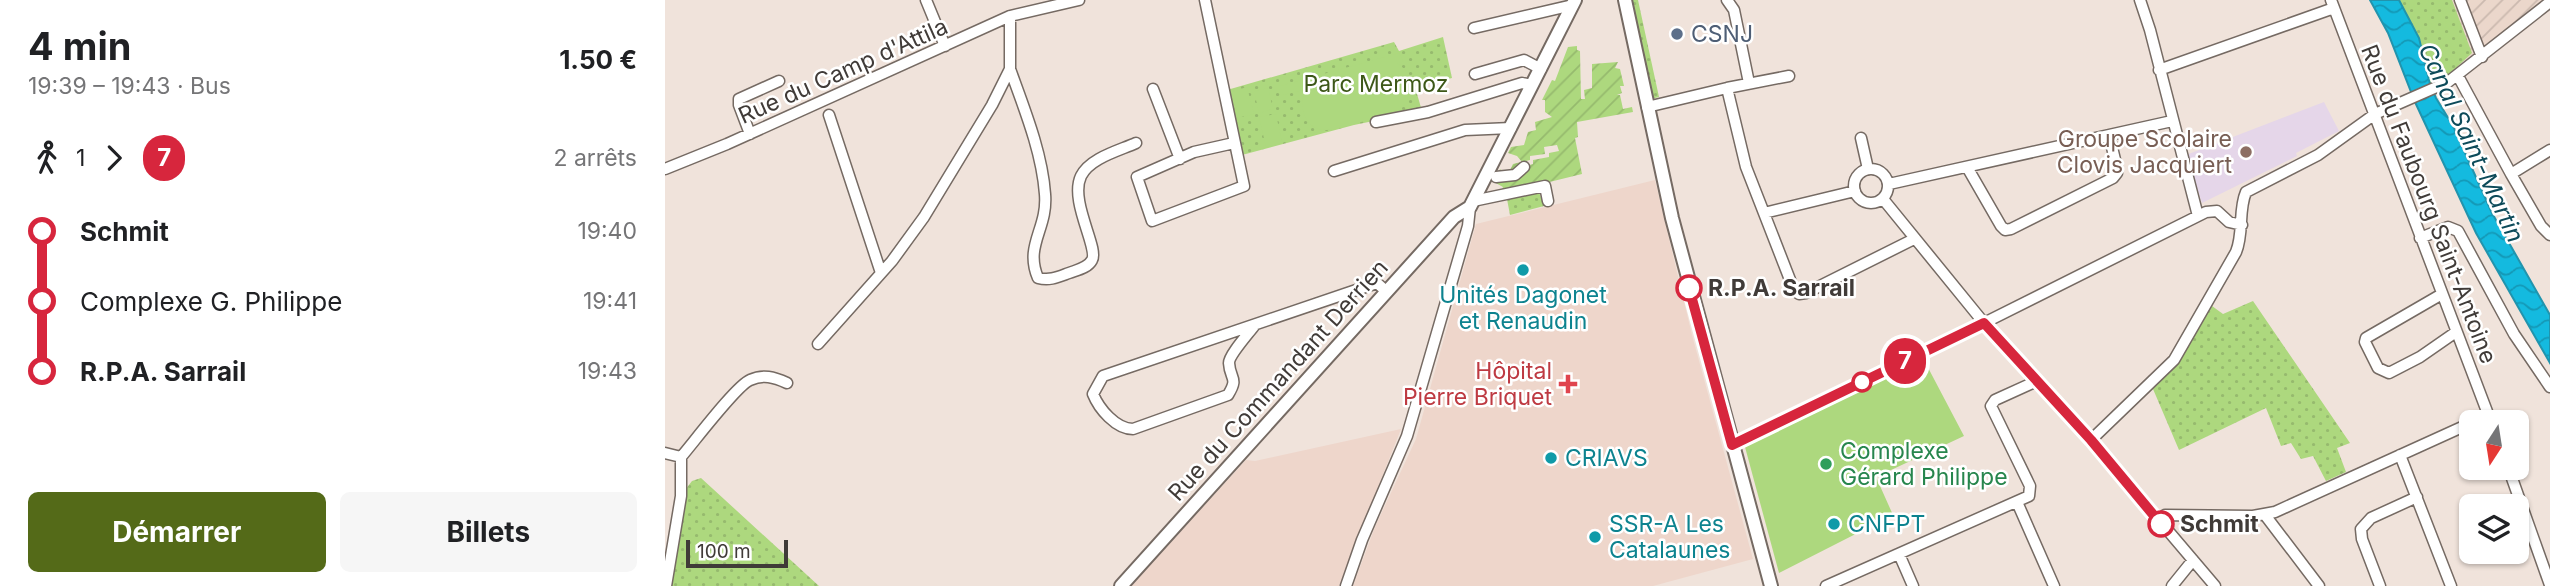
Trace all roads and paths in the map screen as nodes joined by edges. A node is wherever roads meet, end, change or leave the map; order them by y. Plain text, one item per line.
1 (926, 0) edge
2 (1079, 0) edge
3 (1205, 0) edge
4 (1625, 0) edge
5 (1727, 0) edge
6 (2140, 0) edge
7 (2460, 0) edge
8 (2550, 2) edge
9 (1574, 3) edge
10 (2333, 4) edge
11 (1010, 16) junction
12 (1474, 28) dead end
13 (945, 46) junction
14 (2482, 57) junction
15 (1010, 69) junction
16 (1541, 69) junction
17 (2159, 70) junction
18 (1475, 74) dead end
19 (1789, 76) dead end
20 (2458, 76) junction
21 (779, 81) dead end
22 (1749, 83) junction
23 (1532, 85) junction
24 (1727, 88) junction
25 (1153, 89) dead end
26 (1647, 107) junction
27 (2375, 114) junction
28 (829, 115) dead end
29 (2172, 121) junction
30 (1376, 122) dead end
31 (1511, 128) junction
32 (750, 134) junction
33 (2109, 135) junction
34 (1861, 138) dead end
35 (1136, 143) dead end
36 (1234, 143) junction
37 (2550, 150) edge
38 (1180, 159) junction
39 (1524, 167) dead end
40 (1967, 167) junction
41 (665, 169) edge
42 (1868, 169) junction
43 (1334, 171) dead end
44 (2511, 174) junction
45 (1496, 177) dead end
46 (1889, 184) junction
47 (1855, 191) junction
48 (1883, 199) junction
49 (1548, 201) dead end
50 (1472, 204) junction
51 (1764, 213) junction
52 (2198, 216) junction
53 (2242, 225) junction
54 (2550, 235) edge
55 (2420, 238) junction
56 (1914, 239) junction
57 (881, 273) junction
58 (1387, 292) junction
59 (2442, 294) junction
60 (1984, 323) junction
61 (1254, 326) junction
62 (2456, 332) junction
63 (818, 344) dead end
64 (2036, 381) junction
65 (787, 383) dead end
66 (2550, 387) edge
67 (2486, 410) edge
68 (2459, 428) edge
69 (2091, 440) junction
70 (1732, 445) junction
71 (665, 453) edge
72 (2400, 454) junction
73 (681, 457) junction
74 (2513, 480) edge
75 (2417, 497) junction
76 (2017, 502) junction
77 (2265, 514) junction
78 (2158, 520) junction
79 (1899, 554) junction
80 (2193, 560) junction
81 (2550, 585) edge
82 (666, 586) edge
83 (1121, 586) edge
84 (1346, 586) edge
85 (1771, 586) edge
86 (1826, 586) edge
87 (1913, 586) edge
88 (2054, 586) edge
89 (2172, 586) edge
90 (2215, 586) edge
91 (2319, 586) edge
92 (2380, 586) edge
93 (2451, 586) edge

1 - 13 street
2 - 11 street, Rue du Camp d'Attila
3 - 36 street
4 - 26 main road
5 - 22 street
6 - 17 street
7 - 14 street
8 - 14 street
9 - 12 street
9 - 16 main road
10 - 17 street
10 - 27 street, Rue du Faubourg Saint-Antoine
11 - 13 street, Rue du Camp d'Attila
11 - 15 street
13 - 32 street, Rue du Camp d'Attila
14 - 20 street
15 - 35 street
15 - 57 street
16 - 18 street
16 - 23 main road
17 - 29 street
19 - 22 street
20 - 27 street
20 - 44 street
21 - 32 street
22 - 24 street
23 - 30 street
23 - 31 main road
24 - 26 street
24 - 51 street
25 - 38 street
26 - 70 main road
27 - 53 street
27 - 55 street, Rue du Faubourg Saint-Antoine
28 - 57 street
29 - 33 street
29 - 52 street
31 - 43 street
31 - 50 main road
32 - 41 street, Rue du Camp d'Attila
33 - 40 street
33 - 40 street
34 - 42 street
36 - 38 street
36 - 38 street
37 - 44 street
39 - 45 street
40 - 46 street
42 - 46 street
42 - 47 street
44 - 54 street
46 - 48 street
47 - 48 street
47 - 51 street
48 - 56 street
49 - 50 street
50 - 58 main road, Rue du Commandant Derrien
50 - 84 street
51 - 56 street
52 - 53 street
52 - 60 street
53 - 69 street
55 - 59 street, Rue du Faubourg Saint-Antoine
55 - 66 street
56 - 60 street
57 - 63 street
58 - 61 street
58 - 83 main road, Rue du Commandant Derrien
59 - 62 street, Rue du Faubourg Saint-Antoine
59 - 62 street
60 - 64 street
60 - 70 street
61 - 61 street
62 - 67 street, Rue du Faubourg Saint-Antoine
64 - 69 street
64 - 76 street
65 - 73 street
68 - 72 street
69 - 78 street
70 - 85 main road
71 - 73 street
72 - 75 street
72 - 77 street
73 - 82 street
74 - 81 street
75 - 92 street
75 - 93 street
76 - 79 street
76 - 88 street
77 - 78 street
77 - 91 street
78 - 80 street
79 - 86 street
79 - 87 street
80 - 89 street
80 - 90 street

